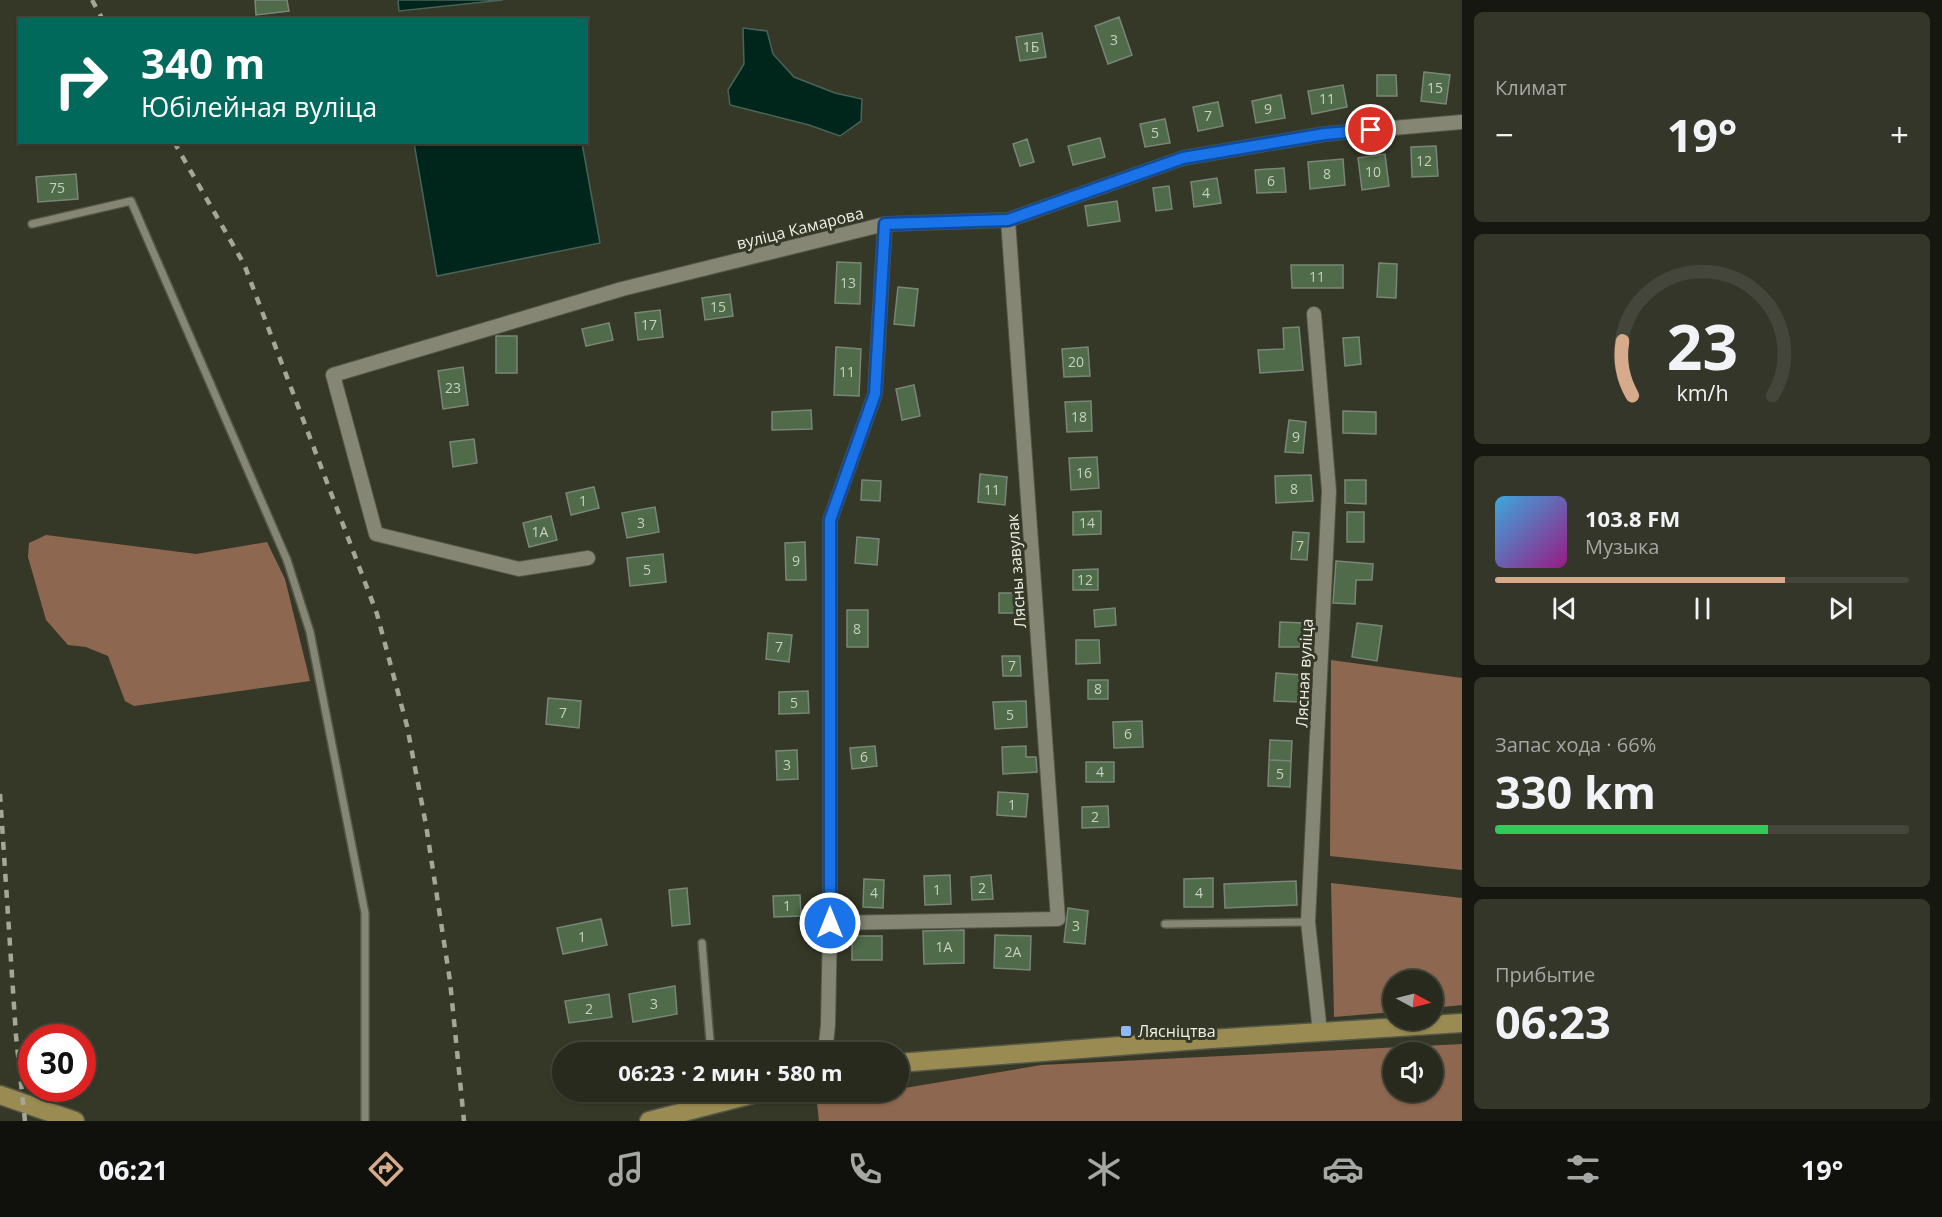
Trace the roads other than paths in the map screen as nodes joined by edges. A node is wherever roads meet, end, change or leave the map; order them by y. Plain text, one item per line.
1 (1462, 122) edge
2 (1008, 220) junction
3 (32, 224) dead end
4 (885, 224) junction
5 (1314, 314) dead end
6 (588, 558) dead end
7 (1308, 922) junction
8 (830, 923) junction
9 (1164, 924) dead end
10 (702, 943) dead end
11 (1462, 1023) edge
12 (1320, 1032) junction
13 (710, 1042) edge
14 (826, 1042) edge
15 (909, 1062) edge
16 (0, 1095) edge
17 (704, 1102) edge
18 (75, 1121) edge
19 (365, 1121) edge
20 (649, 1121) edge

1 - 2 street
2 - 4 street
2 - 8 street, Лясны завулак
3 - 19 lane
4 - 6 street, вуліца Камарова
4 - 8 street, вуліца Камарова
5 - 7 street, Лясная вуліца
7 - 9 lane
7 - 12 street, Лясная вуліца
8 - 14 street, вуліца Камарова
10 - 13 lane
11 - 12 main road
12 - 15 main road
16 - 18 main road
17 - 20 main road

